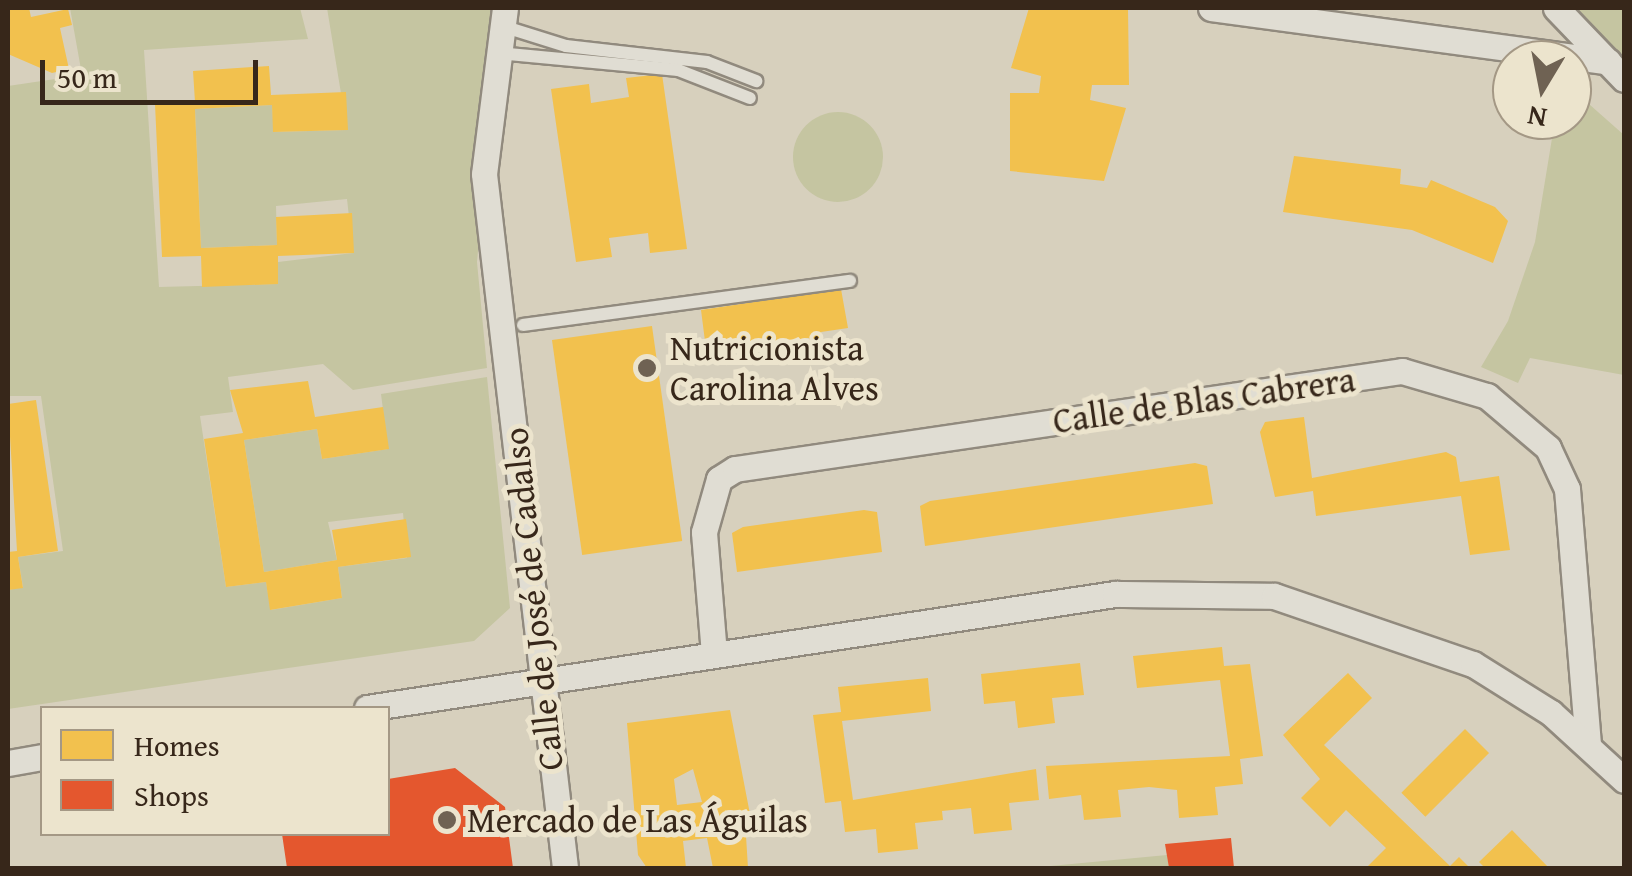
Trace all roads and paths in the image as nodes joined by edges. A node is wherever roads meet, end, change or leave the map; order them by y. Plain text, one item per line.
1 (1211, 8) edge
2 (1556, 8) edge
3 (504, 17) edge
4 (498, 53) junction
5 (1616, 70) edge
6 (756, 81) dead end
7 (750, 98) dead end
8 (850, 281) dead end
9 (514, 327) junction
10 (714, 654) junction
11 (541, 680) junction
12 (379, 706) edge
13 (1588, 744) junction
14 (40, 758) edge
15 (8, 762) edge
16 (1624, 780) edge
17 (565, 868) edge

1 - 5 street
2 - 5 street
3 - 4 street, Calle de José de Cadalso
3 - 6 lane
4 - 7 lane
4 - 9 street, Calle de José de Cadalso
8 - 9 lane
9 - 11 street, Calle de José de Cadalso
10 - 11 street
10 - 13 street
10 - 13 street, Calle de Blas Cabrera
11 - 12 street
11 - 17 street, Calle de José de Cadalso
13 - 16 street
14 - 15 street

